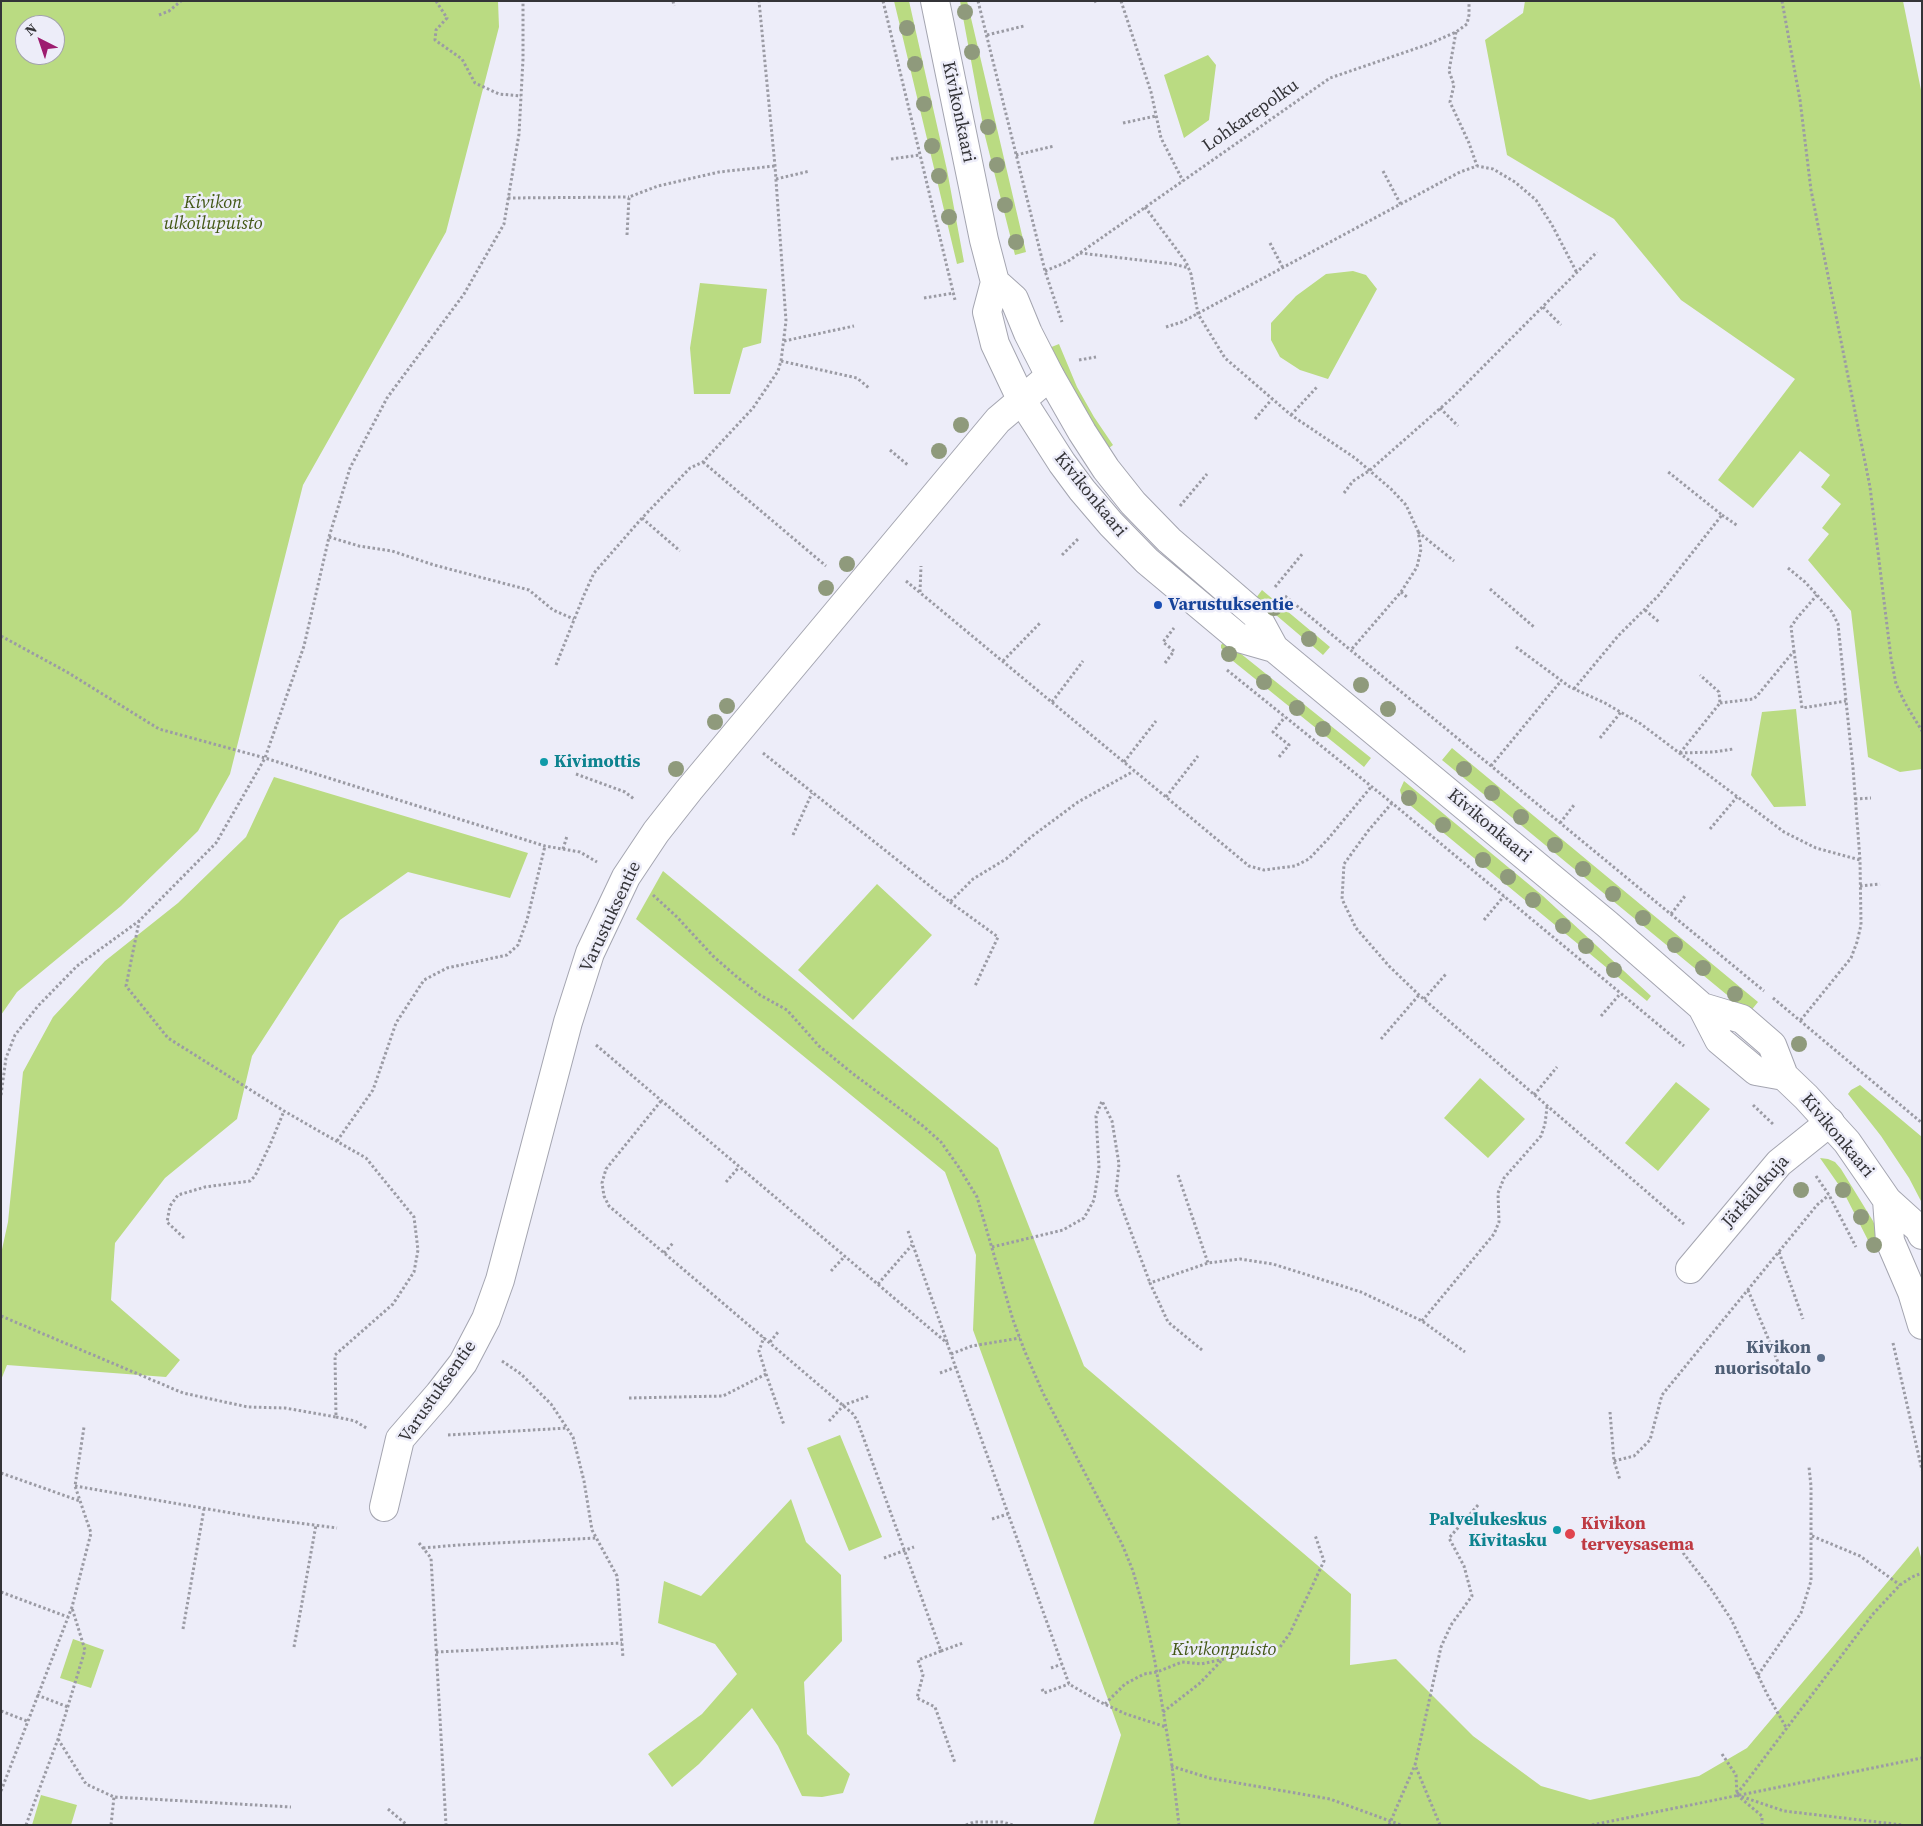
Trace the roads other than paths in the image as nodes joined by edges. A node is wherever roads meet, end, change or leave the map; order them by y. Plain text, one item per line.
1 (935, 1) edge
2 (995, 282) junction
3 (1050, 376) junction
4 (1021, 399) junction
5 (1274, 648) junction
6 (1830, 1122) junction
7 (1887, 1200) junction
8 (1922, 1235) edge
9 (1690, 1269) dead end
10 (1922, 1325) edge
11 (384, 1507) dead end

1 - 2 street, Kivikonkaari
2 - 3 street, Kivikonkaari
2 - 4 street, Kivikonkaari
3 - 4 street, Varustuksentie
3 - 5 street, Kivikonkaari
4 - 5 street, Kivikonkaari
4 - 11 street, Varustuksentie
5 - 6 street, Kivikonkaari
6 - 7 street, Kivikonkaari
6 - 9 street, Järkälekuja
7 - 8 street, Kivikonkaari
7 - 10 street, Kivikonkaari

